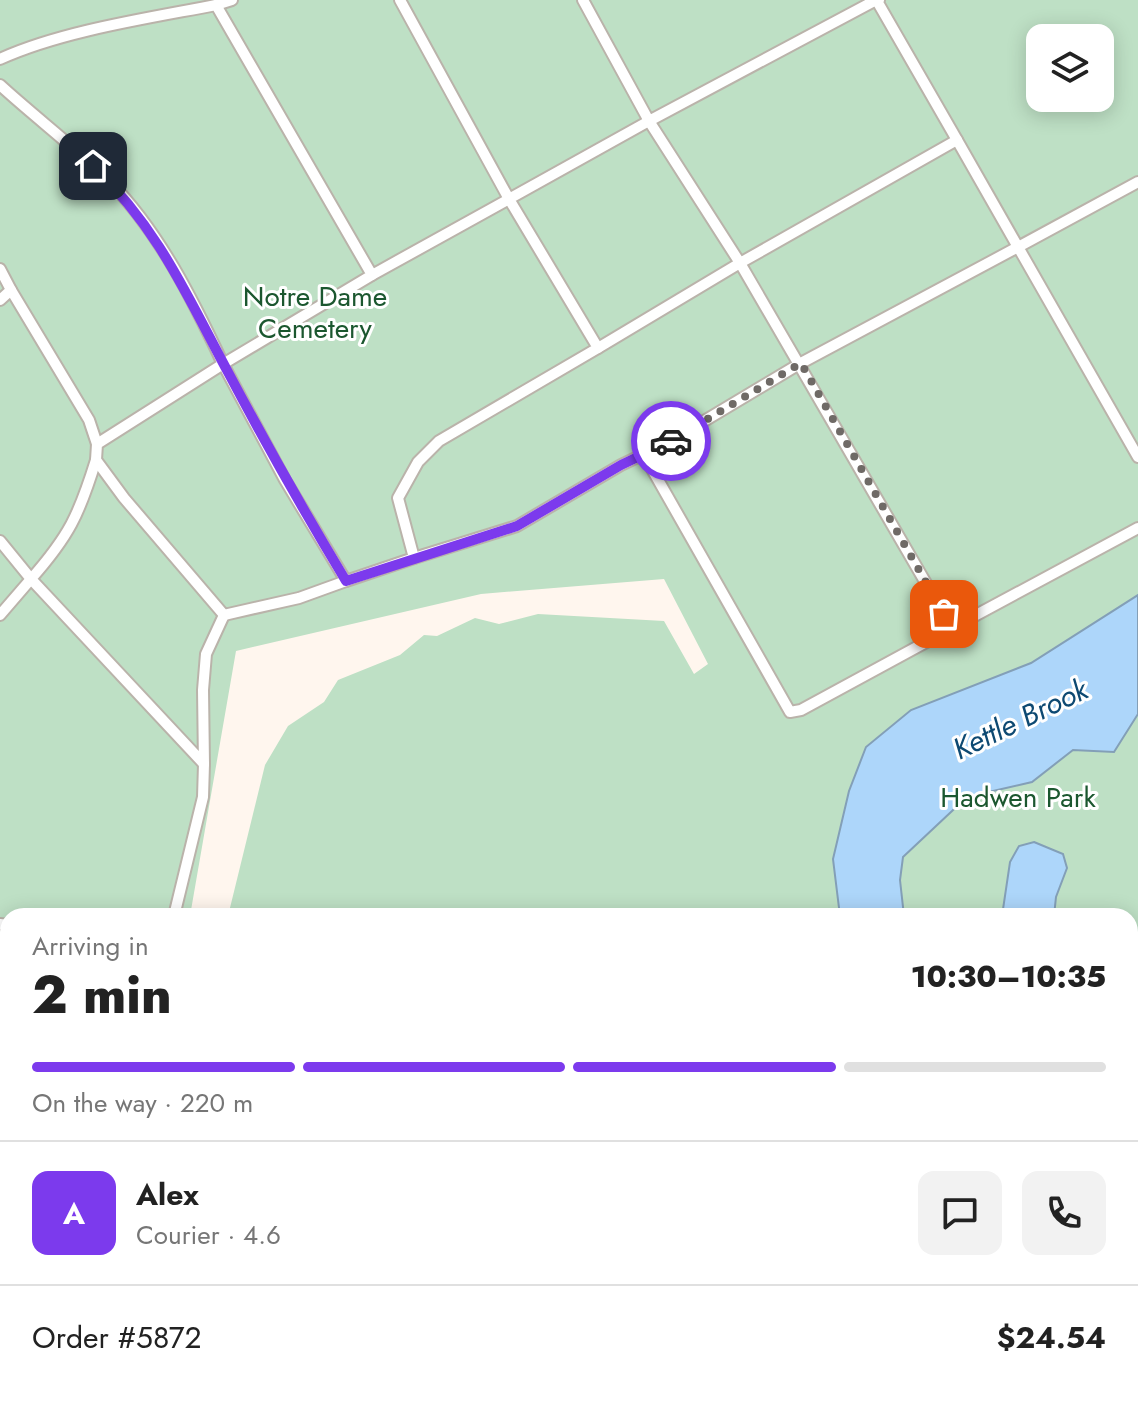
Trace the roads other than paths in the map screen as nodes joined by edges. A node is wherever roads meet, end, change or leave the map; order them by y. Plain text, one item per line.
1 (232, 0) edge
2 (400, 0) edge
3 (583, 0) edge
4 (877, 0) edge
5 (216, 5) junction
6 (0, 59) edge
7 (0, 85) edge
8 (649, 121) junction
9 (957, 140) junction
10 (1138, 182) edge
11 (509, 199) junction
12 (1018, 247) junction
13 (740, 263) junction
14 (0, 269) edge
15 (372, 275) junction
16 (11, 290) junction
17 (0, 300) edge
18 (598, 348) junction
19 (801, 363) junction
20 (223, 364) junction
21 (97, 444) junction
22 (644, 455) junction
23 (1138, 457) edge
24 (96, 460) junction
25 (1138, 528) edge
26 (0, 541) edge
27 (414, 558) junction
28 (31, 579) junction
29 (346, 581) junction
30 (0, 615) edge
31 (224, 615) junction
32 (952, 628) junction
33 (204, 764) junction
34 (176, 908) edge

1 - 5 lane
2 - 11 lane
3 - 8 lane
4 - 8 lane
4 - 9 lane
5 - 6 lane
5 - 15 lane
7 - 20 lane
8 - 11 lane
8 - 13 lane
9 - 12 lane
9 - 13 lane
10 - 12 lane
11 - 15 lane
11 - 18 lane
12 - 19 lane
12 - 23 lane
13 - 18 lane
13 - 19 lane
14 - 16 lane
15 - 20 lane
16 - 17 lane
16 - 21 lane
18 - 27 lane
19 - 22 lane
19 - 32 lane
20 - 21 lane
20 - 29 lane
21 - 24 lane
22 - 27 lane
22 - 32 lane
24 - 28 lane
24 - 31 lane
25 - 32 lane
26 - 28 lane
27 - 29 lane
28 - 30 lane
28 - 33 lane
29 - 31 lane
31 - 33 lane
33 - 34 lane

